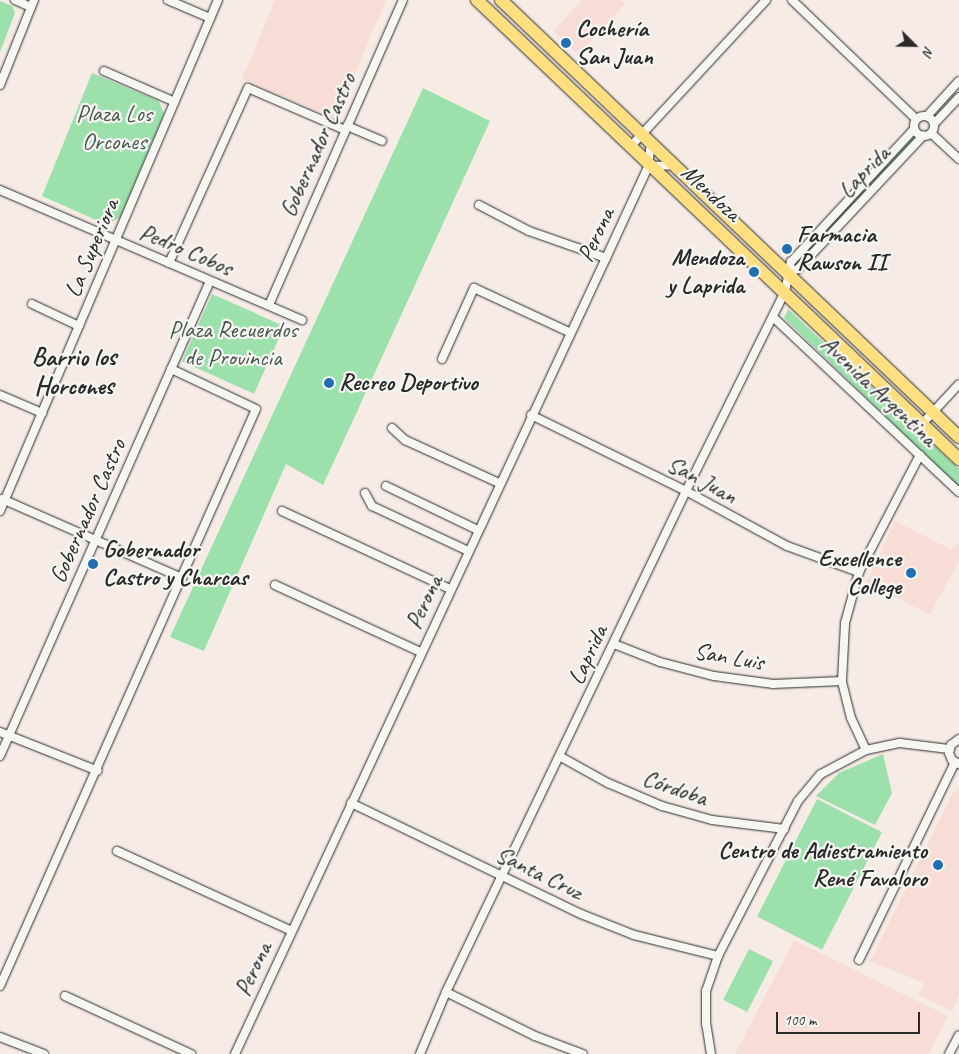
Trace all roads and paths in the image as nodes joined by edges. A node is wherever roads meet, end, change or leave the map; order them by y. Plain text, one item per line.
1 (15, 0) edge
2 (168, 0) edge
3 (218, 0) edge
4 (403, 0) edge
5 (500, 0) edge
6 (766, 0) edge
7 (792, 0) edge
8 (485, 3) edge
9 (33, 4) edge
10 (210, 18) junction
11 (104, 72) dead end
12 (959, 81) edge
13 (0, 85) edge
14 (959, 97) edge
15 (175, 102) junction
16 (927, 116) junction
17 (916, 119) junction
18 (934, 124) junction
19 (346, 128) junction
20 (614, 129) junction
21 (914, 129) junction
22 (642, 130) junction
23 (931, 133) junction
24 (923, 136) junction
25 (382, 140) dead end
26 (651, 143) junction
27 (631, 146) junction
28 (959, 159) edge
29 (650, 165) junction
30 (675, 165) junction
31 (0, 190) edge
32 (480, 205) dead end
33 (116, 240) junction
34 (606, 258) junction
35 (169, 263) junction
36 (788, 272) junction
37 (210, 281) junction
38 (785, 292) junction
39 (32, 304) dead end
40 (269, 306) junction
41 (773, 317) junction
42 (302, 320) dead end
43 (79, 326) junction
44 (569, 332) junction
45 (442, 359) dead end
46 (171, 369) junction
47 (959, 384) edge
48 (0, 395) edge
49 (42, 412) junction
50 (933, 412) junction
51 (531, 416) junction
52 (922, 424) junction
53 (392, 428) dead end
54 (959, 437) edge
55 (920, 455) junction
56 (959, 459) edge
57 (499, 483) junction
58 (386, 486) dead end
59 (686, 491) junction
60 (959, 492) edge
61 (365, 493) dead end
62 (2, 500) edge
63 (0, 511) edge
64 (282, 511) dead end
65 (478, 530) junction
66 (96, 540) junction
67 (468, 551) junction
68 (859, 572) junction
69 (182, 578) junction
70 (275, 585) dead end
71 (450, 589) junction
72 (614, 644) junction
73 (421, 652) junction
74 (842, 681) junction
75 (0, 732) edge
76 (9, 736) junction
77 (959, 739) edge
78 (949, 748) junction
79 (866, 750) junction
80 (0, 756) edge
81 (561, 756) junction
82 (957, 763) edge
83 (98, 771) junction
84 (351, 803) junction
85 (784, 829) junction
86 (117, 851) dead end
87 (503, 876) junction
88 (292, 931) junction
89 (718, 956) junction
90 (859, 960) dead end
91 (0, 986) edge
92 (446, 992) junction
93 (64, 996) dead end
94 (959, 1036) edge
95 (0, 1037) edge
96 (44, 1054) edge
97 (191, 1054) edge
98 (235, 1054) edge
99 (420, 1054) edge
100 (583, 1054) edge
101 (710, 1054) edge
102 (949, 1054) edge

1 - 9 street
2 - 10 street
3 - 10 street, La Superiora
4 - 19 street, Gobernador Castro
5 - 22 main road, Mendoza
6 - 22 street
7 - 17 street
8 - 20 main road, Mendoza
9 - 13 street
10 - 15 street, La Superiora
11 - 15 street
12 - 16 street
14 - 18 street
15 - 33 street, La Superiora
16 - 17 street
16 - 18 street
17 - 21 street
18 - 23 street
19 - 25 street
19 - 35 street
19 - 40 street, Gobernador Castro
20 - 22 street
20 - 27 main road, Mendoza
21 - 24 street
21 - 36 street, Laprida
22 - 26 main road, Mendoza
22 - 27 street
23 - 24 street
23 - 28 street
24 - 36 street, Laprida
26 - 29 street, Perona
26 - 30 main road, Mendoza
27 - 29 main road, Mendoza
29 - 30 street
29 - 34 street, Perona
29 - 38 main road, Mendoza
30 - 36 main road, Mendoza
31 - 33 street, Pedro Cobos
32 - 34 street
33 - 35 street, Pedro Cobos
33 - 43 street, La Superiora
34 - 44 street, Perona
35 - 37 street, Pedro Cobos
36 - 38 street, Laprida
36 - 50 main road, Mendoza
37 - 40 street, Pedro Cobos
37 - 46 street, Gobernador Castro
38 - 41 street, Laprida
38 - 52 main road, Mendoza
39 - 43 street
40 - 42 street, Pedro Cobos
41 - 55 street, Avenida Argentina
41 - 59 street, Laprida
43 - 49 street, La Superiora
44 - 45 street
44 - 51 street, Perona
46 - 66 street, Gobernador Castro
46 - 69 street
47 - 50 street
48 - 49 street
49 - 62 street, La Superiora
50 - 52 street
50 - 54 main road, Mendoza
51 - 57 street, Perona
51 - 59 street, San Juan
52 - 56 main road, Mendoza
53 - 57 street
55 - 60 street, Avenida Argentina
55 - 68 street
57 - 65 street, Perona
58 - 65 street
59 - 68 street, San Juan
59 - 72 street, Laprida
61 - 67 street
62 - 63 street, La Superiora
62 - 66 street
64 - 71 street
65 - 67 street, Perona
66 - 69 street
66 - 76 street, Gobernador Castro
67 - 71 street, Perona
68 - 74 street
69 - 83 street
70 - 73 street
71 - 73 street, Perona
72 - 74 street, San Luis
72 - 81 street, Laprida
73 - 84 street, Perona
74 - 79 street
75 - 76 street
76 - 80 street, Gobernador Castro
76 - 83 street
77 - 78 street
78 - 79 street
78 - 82 street
79 - 85 street
81 - 85 street, Córdoba
81 - 87 street, Laprida
82 - 90 street
83 - 91 street
84 - 87 street, Santa Cruz
84 - 88 street, Perona
85 - 89 street
86 - 88 street
87 - 89 street, Santa Cruz
87 - 92 street, Laprida
88 - 98 street, Perona
89 - 101 street
92 - 99 street, Laprida
92 - 100 street
93 - 97 street
94 - 102 street
95 - 96 street

